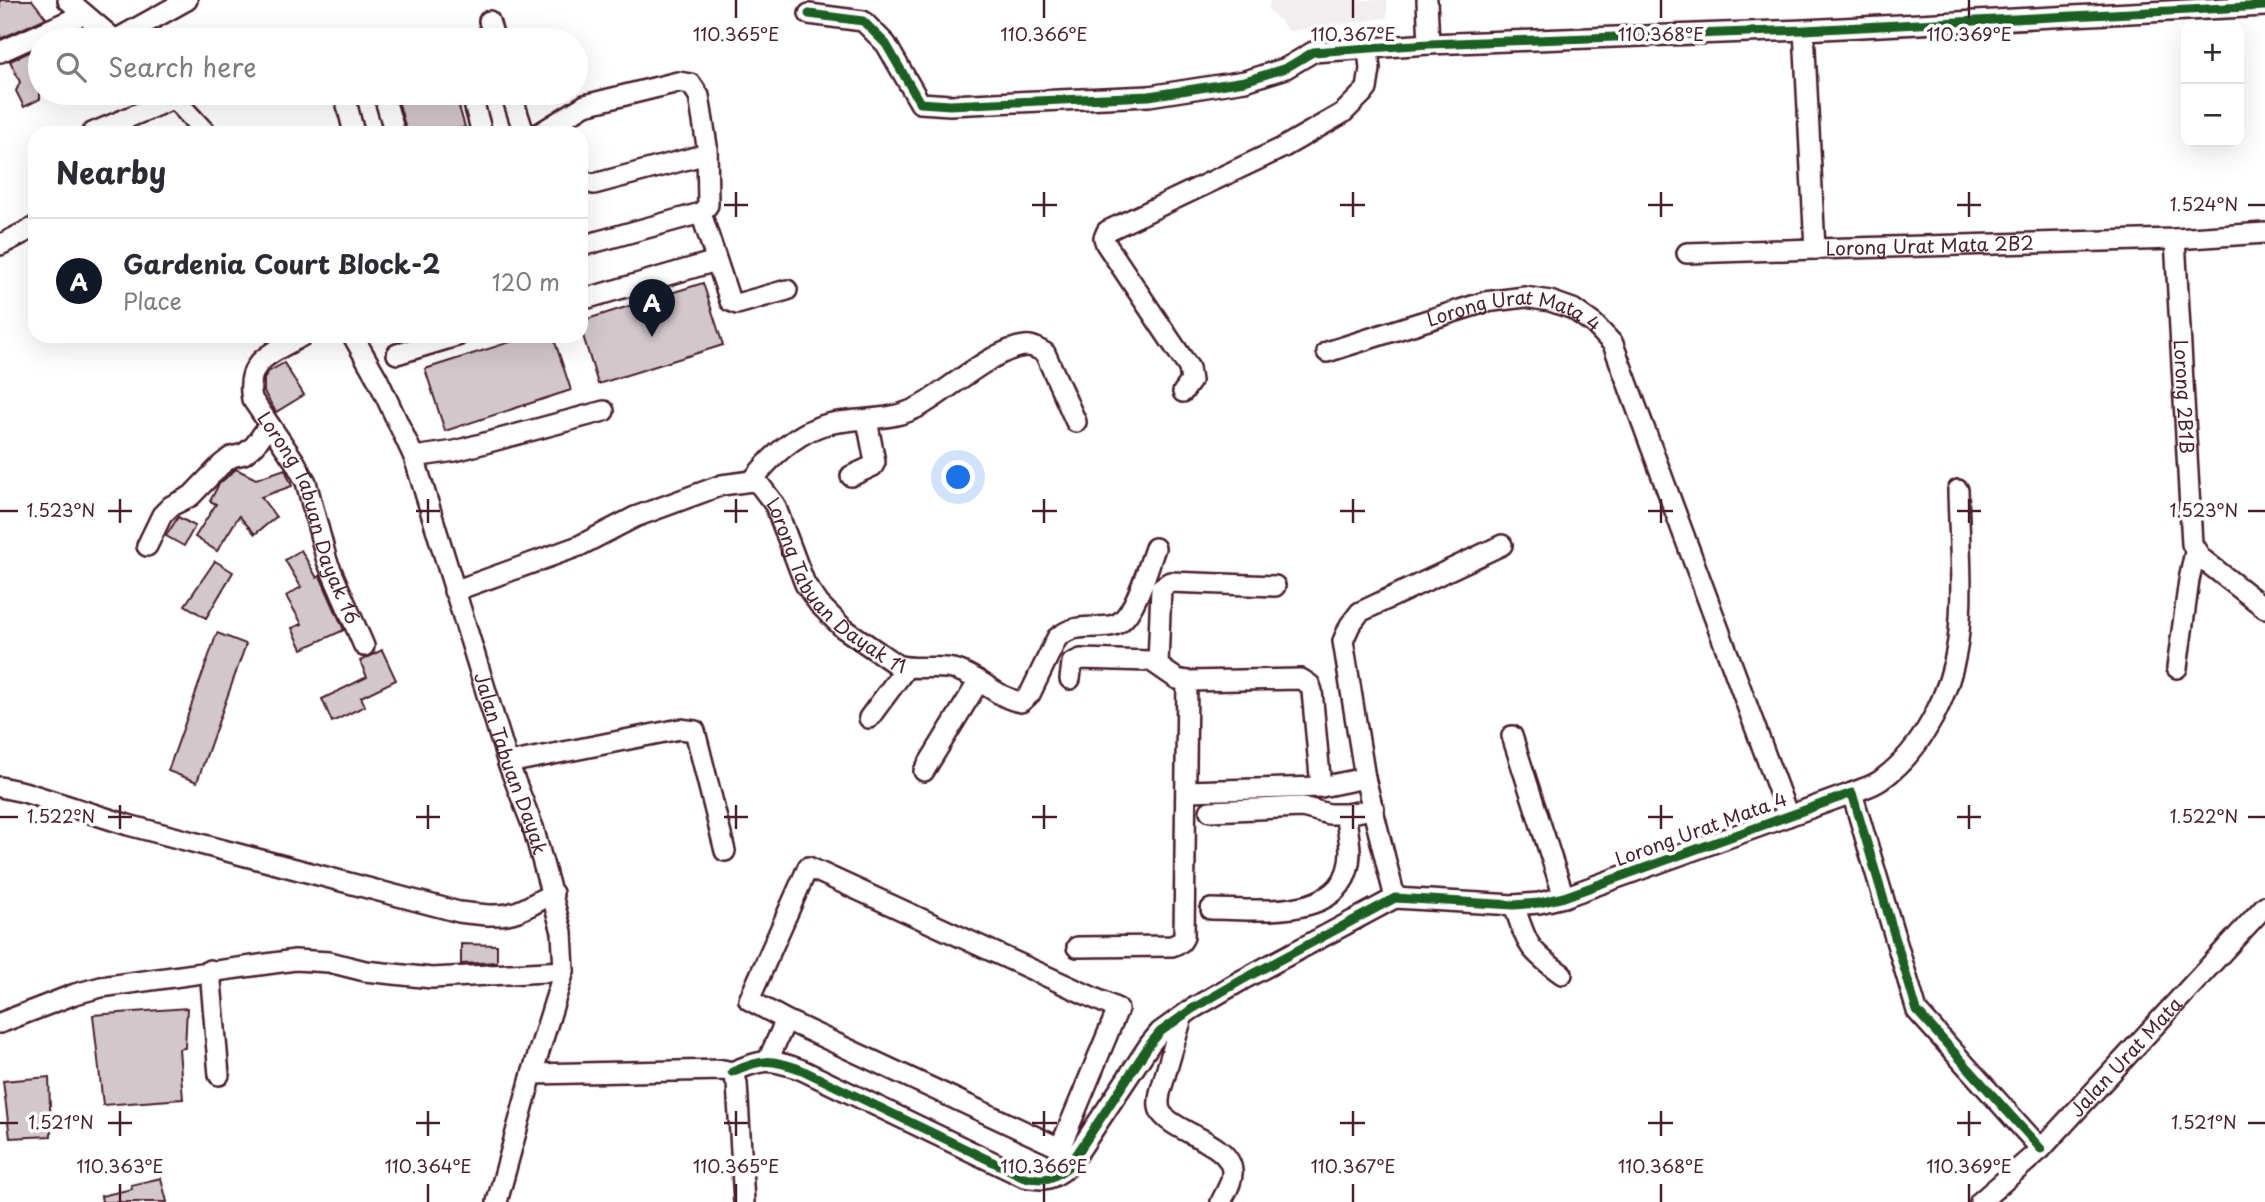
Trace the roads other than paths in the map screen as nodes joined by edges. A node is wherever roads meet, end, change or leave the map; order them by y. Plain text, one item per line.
1 (68, 0) edge
2 (187, 0) edge
3 (1427, 0) edge
4 (2265, 6) edge
5 (84, 13) junction
6 (809, 14) dead end
7 (52, 28) edge
8 (101, 28) edge
9 (137, 28) edge
10 (1804, 30) junction
11 (28, 39) edge
12 (1429, 44) junction
13 (1368, 49) junction
14 (0, 52) edge
15 (588, 104) edge
16 (151, 105) edge
17 (181, 105) edge
18 (347, 105) edge
19 (387, 105) edge
20 (474, 105) edge
21 (515, 105) edge
22 (585, 105) edge
23 (107, 126) edge
24 (200, 126) edge
25 (353, 126) edge
26 (393, 126) edge
27 (480, 126) edge
28 (522, 126) edge
29 (564, 126) edge
30 (707, 154) junction
31 (588, 183) edge
32 (701, 213) junction
33 (28, 231) edge
34 (2265, 233) edge
35 (2175, 239) junction
36 (588, 244) edge
37 (0, 245) edge
38 (1815, 249) junction
39 (1687, 253) dead end
40 (716, 261) junction
41 (787, 290) dead end
42 (588, 298) edge
43 (290, 343) edge
44 (357, 343) edge
45 (434, 343) edge
46 (1327, 352) dead end
47 (397, 354) dead end
48 (1183, 392) dead end
49 (604, 411) dead end
50 (867, 421) junction
51 (1076, 422) dead end
52 (269, 425) junction
53 (414, 457) junction
54 (850, 476) dead end
55 (752, 481) junction
56 (1958, 490) dead end
57 (1502, 545) dead end
58 (147, 546) dead end
59 (1155, 548) dead end
60 (2195, 552) junction
61 (1275, 586) dead end
62 (454, 591) junction
63 (2265, 608) edge
64 (364, 646) dead end
65 (1158, 663) junction
66 (906, 668) junction
67 (2177, 668) dead end
68 (1070, 679) dead end
69 (979, 681) junction
70 (1187, 681) junction
71 (869, 718) dead end
72 (1512, 736) dead end
73 (508, 764) junction
74 (924, 771) dead end
75 (1365, 778) junction
76 (0, 787) edge
77 (1321, 787) junction
78 (1187, 791) junction
79 (1852, 793) junction
80 (1374, 809) junction
81 (1210, 811) dead end
82 (1345, 814) junction
83 (1788, 816) junction
84 (725, 851) dead end
85 (553, 893) junction
86 (1564, 897) junction
87 (1395, 898) junction
88 (1514, 905) junction
89 (2265, 906) edge
90 (1211, 909) dead end
91 (1077, 947) dead end
92 (210, 970) junction
93 (564, 971) junction
94 (1562, 974) dead end
95 (1182, 1017) junction
96 (786, 1020) junction
97 (0, 1023) edge
98 (768, 1060) junction
99 (733, 1072) junction
100 (532, 1074) junction
101 (219, 1075) dead end
102 (2041, 1149) junction
103 (497, 1202) edge
104 (744, 1202) edge
105 (1221, 1202) edge
106 (1980, 1202) edge

1 - 5 street
2 - 9 street
3 - 12 street
4 - 10 street
5 - 7 street
5 - 8 street
6 - 13 street
10 - 12 street
10 - 38 street, Lorong Urat Mata 2B2
11 - 14 street
12 - 13 street
13 - 48 street
15 - 30 street
16 - 23 street
17 - 24 street
18 - 25 street
19 - 26 street
20 - 27 street
21 - 28 street
22 - 29 street
30 - 31 street
30 - 32 street
32 - 36 street
32 - 40 street
33 - 37 street
34 - 35 street, Lorong Urat Mata 2B2
35 - 38 street, Lorong Urat Mata 2B2
35 - 60 street, Lorong 2B1B
38 - 39 street
40 - 41 street
40 - 42 street
43 - 52 street, Lorong Tabuan Dayak 16
44 - 53 street, Jalan Tabuan Dayak
45 - 47 street
46 - 83 street, Lorong Urat Mata 4
49 - 53 street
50 - 51 street
50 - 54 street
50 - 55 street
52 - 58 street
52 - 64 street, Lorong Tabuan Dayak 16
53 - 62 street, Jalan Tabuan Dayak
55 - 62 street, Lorong Tabuan Dayak 11
55 - 66 street, Lorong Tabuan Dayak 11
56 - 79 street, Lorong Urat Mata 4
57 - 75 street
59 - 69 street, Lorong Tabuan Dayak 11
60 - 63 street
60 - 67 street, Lorong 2B1B
61 - 65 street
62 - 73 street, Jalan Tabuan Dayak
65 - 68 street
65 - 70 street
66 - 69 street, Lorong Tabuan Dayak 11
66 - 71 street
69 - 74 street
70 - 77 street
70 - 78 street
72 - 86 street
73 - 84 street
73 - 85 street, Jalan Tabuan Dayak
75 - 77 street
75 - 80 street
76 - 85 street
77 - 78 street
78 - 91 street
79 - 83 street, Lorong Urat Mata 4
79 - 102 street
80 - 82 street
80 - 87 street
81 - 82 street
82 - 90 street
83 - 86 street, Lorong Urat Mata 4
85 - 93 street, Jalan Tabuan Dayak
86 - 88 street, Lorong Urat Mata 4
87 - 88 street, Lorong Urat Mata 4
87 - 95 street
88 - 94 street
89 - 102 street, Jalan Urat Mata
92 - 93 street
92 - 97 street
92 - 101 street
93 - 100 street, Jalan Tabuan Dayak
95 - 98 street
95 - 105 street
96 - 96 street
96 - 98 street
98 - 99 street
99 - 100 street
99 - 104 street
100 - 103 street, Jalan Tabuan Dayak
102 - 106 street, Jalan Urat Mata

